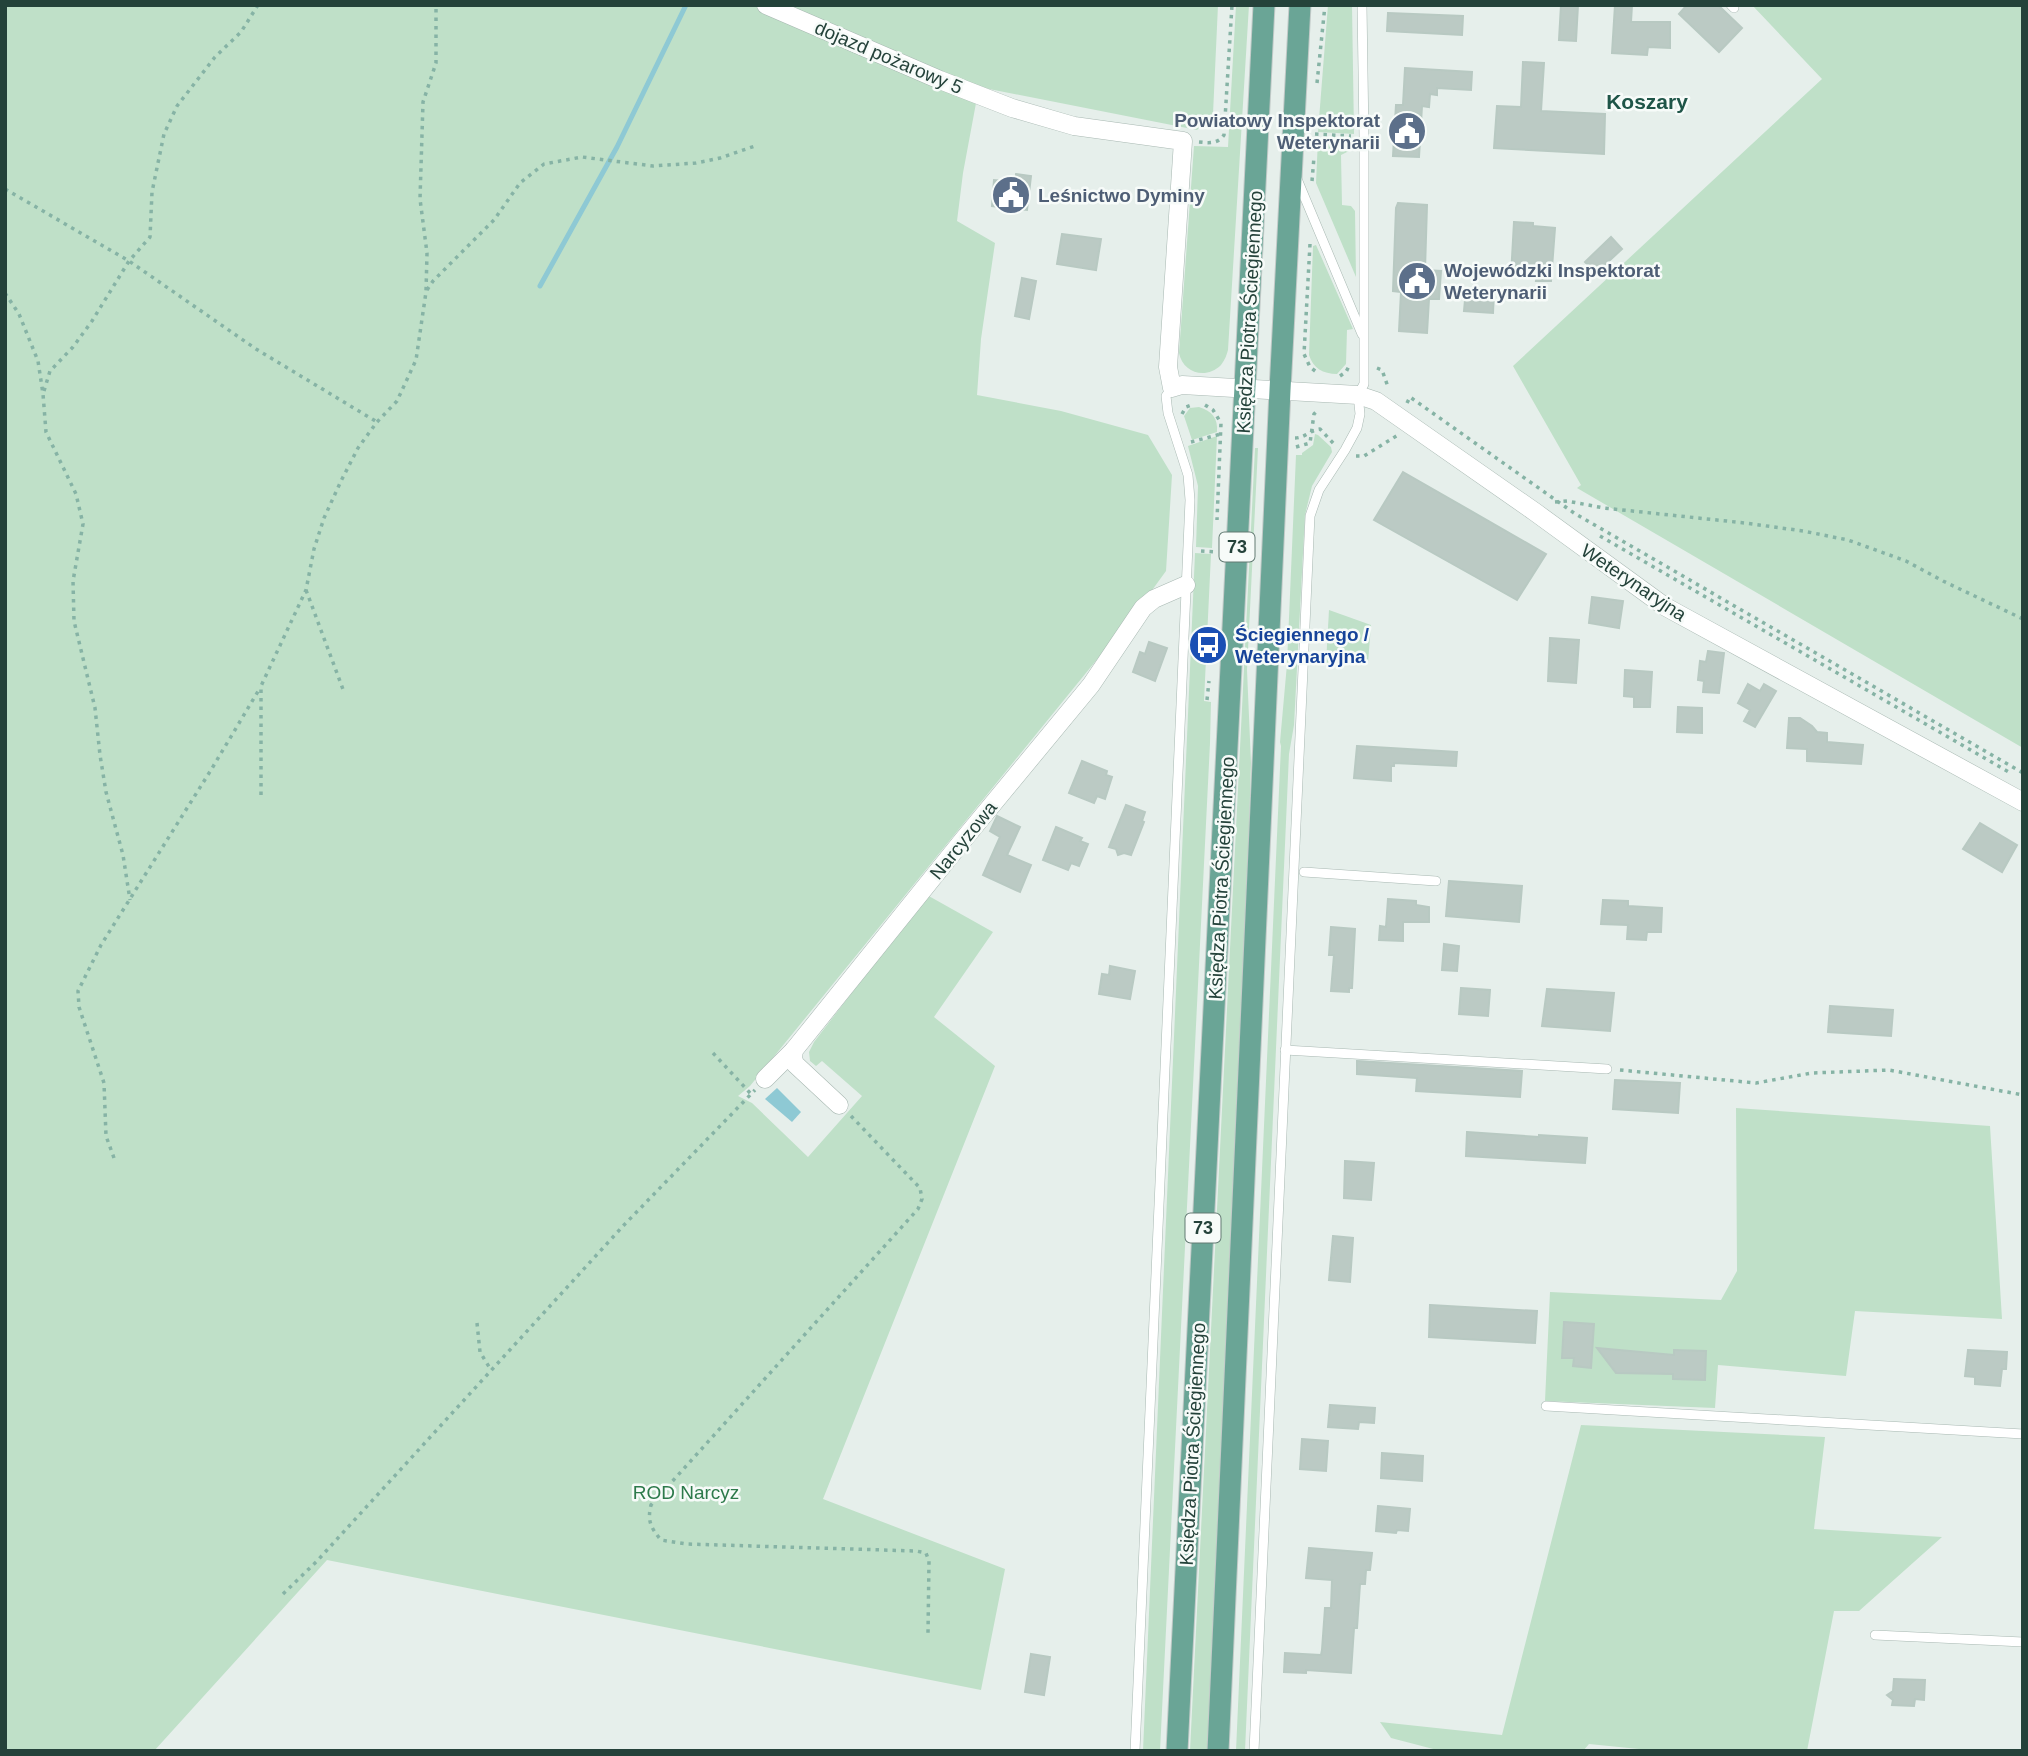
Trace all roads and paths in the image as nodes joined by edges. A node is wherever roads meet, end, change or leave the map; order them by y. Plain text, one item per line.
1 (258, 5) edge
2 (436, 5) edge
3 (766, 5) edge
4 (1232, 5) edge
5 (1264, 5) edge
6 (1300, 5) edge
7 (1325, 5) edge
8 (1362, 5) edge
9 (1317, 95) dead end
10 (1315, 134) dead end
11 (1354, 136) dead end
12 (1183, 141) junction
13 (755, 146) dead end
14 (1314, 148) dead end
15 (1292, 166) junction
16 (5, 189) edge
17 (1314, 189) dead end
18 (1315, 240) dead end
19 (129, 261) junction
20 (426, 292) junction
21 (5, 293) edge
22 (1364, 338) junction
23 (1350, 360) dead end
24 (1377, 368) dead end
25 (1322, 376) dead end
26 (1334, 378) dead end
27 (1172, 388) junction
28 (1245, 389) junction
29 (1280, 390) junction
30 (1394, 392) dead end
31 (43, 394) junction
32 (1358, 395) junction
33 (1401, 397) dead end
34 (1408, 402) junction
35 (1405, 407) dead end
36 (1323, 408) dead end
37 (1181, 419) dead end
38 (377, 422) junction
39 (1402, 429) dead end
40 (1312, 432) junction
41 (1220, 434) junction
42 (1297, 438) dead end
43 (1187, 443) dead end
44 (1220, 443) dead end
45 (1336, 445) dead end
46 (1296, 447) dead end
47 (1355, 456) dead end
48 (1538, 495) dead end
49 (1553, 503) junction
50 (1568, 516) dead end
51 (1601, 536) dead end
52 (1186, 585) junction
53 (306, 590) junction
54 (2023, 619) edge
55 (261, 686) junction
56 (344, 692) dead end
57 (2023, 773) edge
58 (2023, 780) edge
59 (261, 794) dead end
60 (2023, 802) edge
61 (1304, 872) dead end
62 (1436, 881) dead end
63 (130, 901) junction
64 (794, 1050) junction
65 (1285, 1050) junction
66 (713, 1053) dead end
67 (1608, 1069) joint
68 (765, 1079) joint
69 (751, 1094) junction
70 (2023, 1095) edge
71 (843, 1109) joint
72 (114, 1158) dead end
73 (477, 1323) dead end
74 (491, 1370) junction
75 (1546, 1406) dead end
76 (2023, 1434) edge
77 (283, 1594) dead end
78 (928, 1633) dead end
79 (1875, 1635) dead end
80 (2023, 1642) edge
81 (1135, 1751) edge
82 (1177, 1751) edge
83 (1218, 1751) edge
84 (1254, 1751) edge

1 - 19 path
2 - 20 path
3 - 12 street, dojazd pożarowy 5
4 - 12 path
5 - 28 main road, Księdza Piotra Ściegiennego / 73
6 - 15 main road, Księdza Piotra Ściegiennego / 73
7 - 9 path
8 - 22 lane
10 - 11 path
12 - 27 street
13 - 20 path
14 - 17 path
15 - 22 lane
15 - 29 main road, Księdza Piotra Ściegiennego / 73
16 - 19 path
18 - 25 path
19 - 31 path
19 - 38 path
20 - 38 path
21 - 31 path
22 - 32 lane
23 - 26 path
24 - 30 path
27 - 28 street, Weterynaryjna
27 - 52 lane
28 - 29 street, Weterynaryjna
28 - 82 main road, Księdza Piotra Ściegiennego / 73
29 - 32 street, Weterynaryjna
29 - 83 main road, Księdza Piotra Ściegiennego / 73
31 - 63 path
32 - 60 street, Weterynaryjna
32 - 65 lane
33 - 34 path
34 - 35 path
34 - 48 path
34 - 49 path
36 - 40 path
37 - 41 path
38 - 53 path
39 - 47 path
40 - 42 path
40 - 45 path
40 - 46 path
41 - 43 path
41 - 44 path
49 - 50 path
49 - 54 path
49 - 57 path
51 - 58 path
52 - 64 street, Narcyzowa
52 - 81 lane
53 - 55 path
53 - 56 path
55 - 59 path
55 - 63 path
61 - 62 lane
63 - 72 path
64 - 68 street, Narcyzowa
64 - 71 street
65 - 67 lane
65 - 84 lane
66 - 69 path
67 - 70 path
68 - 69 path
69 - 74 path
71 - 78 path
73 - 74 path
74 - 77 path
75 - 76 lane
79 - 80 lane

